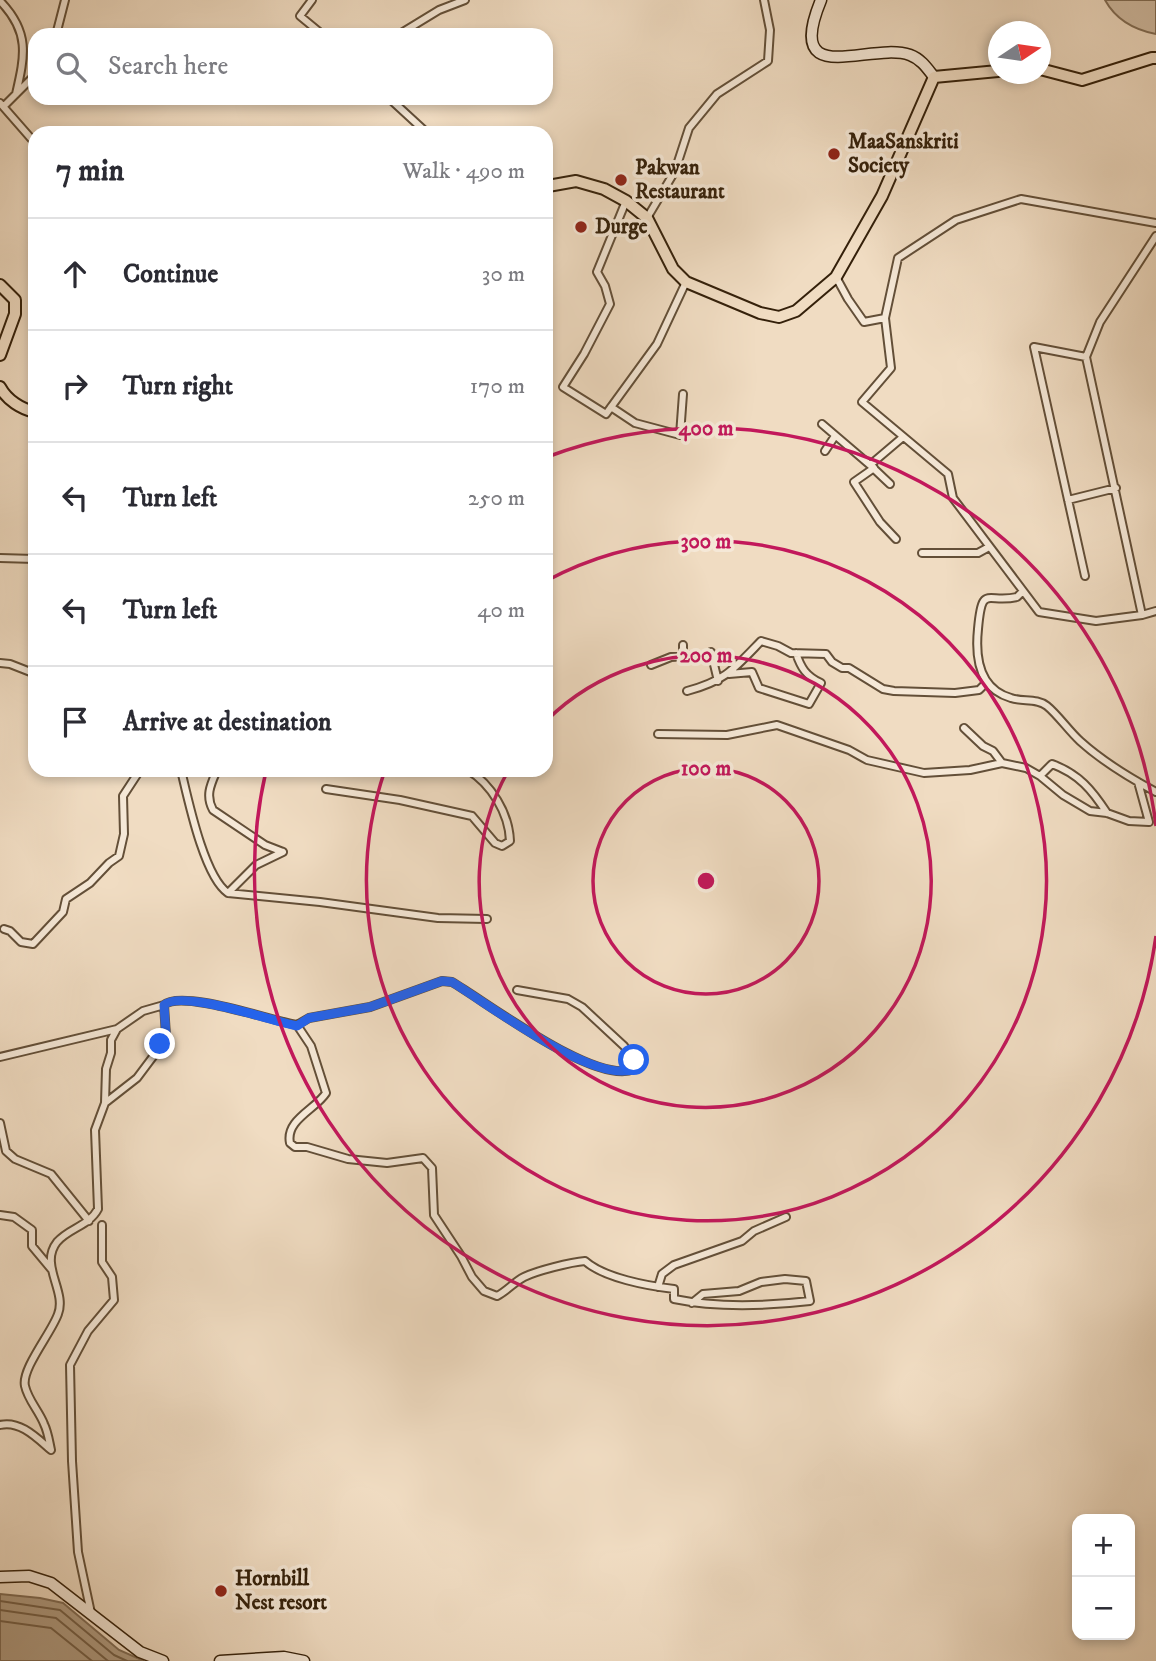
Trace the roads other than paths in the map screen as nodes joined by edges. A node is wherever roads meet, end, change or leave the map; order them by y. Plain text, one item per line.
1 (65, 0) edge
2 (312, 0) edge
3 (465, 0) edge
4 (764, 0) edge
5 (0, 1) edge
6 (818, 3) edge
7 (58, 28) edge
8 (315, 28) edge
9 (409, 28) edge
10 (1156, 58) edge
11 (988, 72) edge
12 (1051, 72) edge
13 (934, 77) junction
14 (28, 82) edge
15 (16, 94) junction
16 (2, 105) edge
17 (397, 105) edge
18 (420, 126) edge
19 (28, 135) edge
20 (553, 186) edge
21 (626, 201) junction
22 (647, 218) junction
23 (1156, 223) edge
24 (1156, 236) edge
25 (836, 277) junction
26 (686, 282) junction
27 (0, 285) edge
28 (885, 318) junction
29 (0, 355) edge
30 (1086, 356) junction
31 (0, 387) edge
32 (683, 394) dead end
33 (611, 407) junction
34 (28, 411) edge
35 (822, 424) dead end
36 (835, 436) junction
37 (903, 437) junction
38 (825, 451) dead end
39 (872, 467) junction
40 (890, 484) dead end
41 (1116, 488) junction
42 (1068, 500) junction
43 (896, 539) dead end
44 (989, 547) junction
45 (922, 553) dead end
46 (0, 558) edge
47 (28, 559) edge
48 (1085, 576) dead end
49 (1022, 592) junction
50 (1156, 611) edge
51 (1142, 615) junction
52 (682, 645) dead end
53 (796, 653) junction
54 (682, 657) junction
55 (0, 663) edge
56 (651, 664) dead end
57 (28, 671) edge
58 (729, 674) junction
59 (718, 681) junction
60 (986, 683) junction
61 (687, 691) dead end
62 (964, 728) dead end
63 (658, 734) dead end
64 (1002, 763) junction
65 (1040, 776) junction
66 (135, 777) edge
67 (183, 777) edge
68 (214, 777) edge
69 (478, 777) edge
70 (1138, 782) junction
71 (326, 789) dead end
72 (1156, 792) edge
73 (1107, 813) junction
74 (1153, 824) edge
75 (228, 893) junction
76 (488, 919) dead end
77 (4, 929) dead end
78 (517, 990) dead end
79 (164, 1005) junction
80 (297, 1026) junction
81 (117, 1028) junction
82 (0, 1057) edge
83 (105, 1103) junction
84 (0, 1123) edge
85 (0, 1215) edge
86 (786, 1217) dead end
87 (89, 1221) junction
88 (102, 1225) dead end
89 (51, 1270) junction
90 (658, 1287) junction
91 (692, 1303) junction
92 (0, 1425) edge
93 (0, 1577) edge
94 (91, 1613) junction
95 (163, 1661) edge
96 (220, 1661) edge
97 (304, 1661) edge

1 - 7 street
2 - 8 street
3 - 9 street
4 - 22 street
5 - 15 street
6 - 13 main road
10 - 12 main road
11 - 13 main road
13 - 25 main road
14 - 15 street
15 - 16 street
16 - 19 street
17 - 18 street
20 - 21 main road
21 - 22 main road
21 - 33 street
22 - 26 main road
23 - 28 street
24 - 30 street
25 - 26 main road
25 - 28 street
26 - 33 street
27 - 29 main road
28 - 37 street
30 - 41 street
30 - 42 street
31 - 34 main road
32 - 33 street
35 - 36 street
36 - 38 street
36 - 39 street
37 - 39 street
37 - 44 street
39 - 40 street
39 - 43 street
41 - 42 street
41 - 51 street
42 - 48 street
44 - 45 street
44 - 49 street
46 - 47 street
49 - 51 street
49 - 60 street
50 - 51 street
52 - 54 street
53 - 58 street
53 - 58 street
53 - 60 street
54 - 56 street
54 - 59 street
55 - 57 street
58 - 59 street
59 - 61 street
60 - 70 street
62 - 64 street
63 - 64 street
64 - 65 street
65 - 73 street
65 - 73 street
66 - 77 street
67 - 75 street
68 - 75 street
69 - 71 street
70 - 72 street
70 - 74 street
73 - 74 street
75 - 76 street
78 - 80 street
79 - 80 street
79 - 81 street
79 - 83 street
80 - 90 street
81 - 82 street
81 - 83 street
83 - 87 street
84 - 87 street
85 - 89 street
86 - 90 street
87 - 89 street
88 - 94 street
89 - 92 street
90 - 91 street
91 - 91 street
93 - 94 main road
94 - 95 main road
96 - 97 main road

